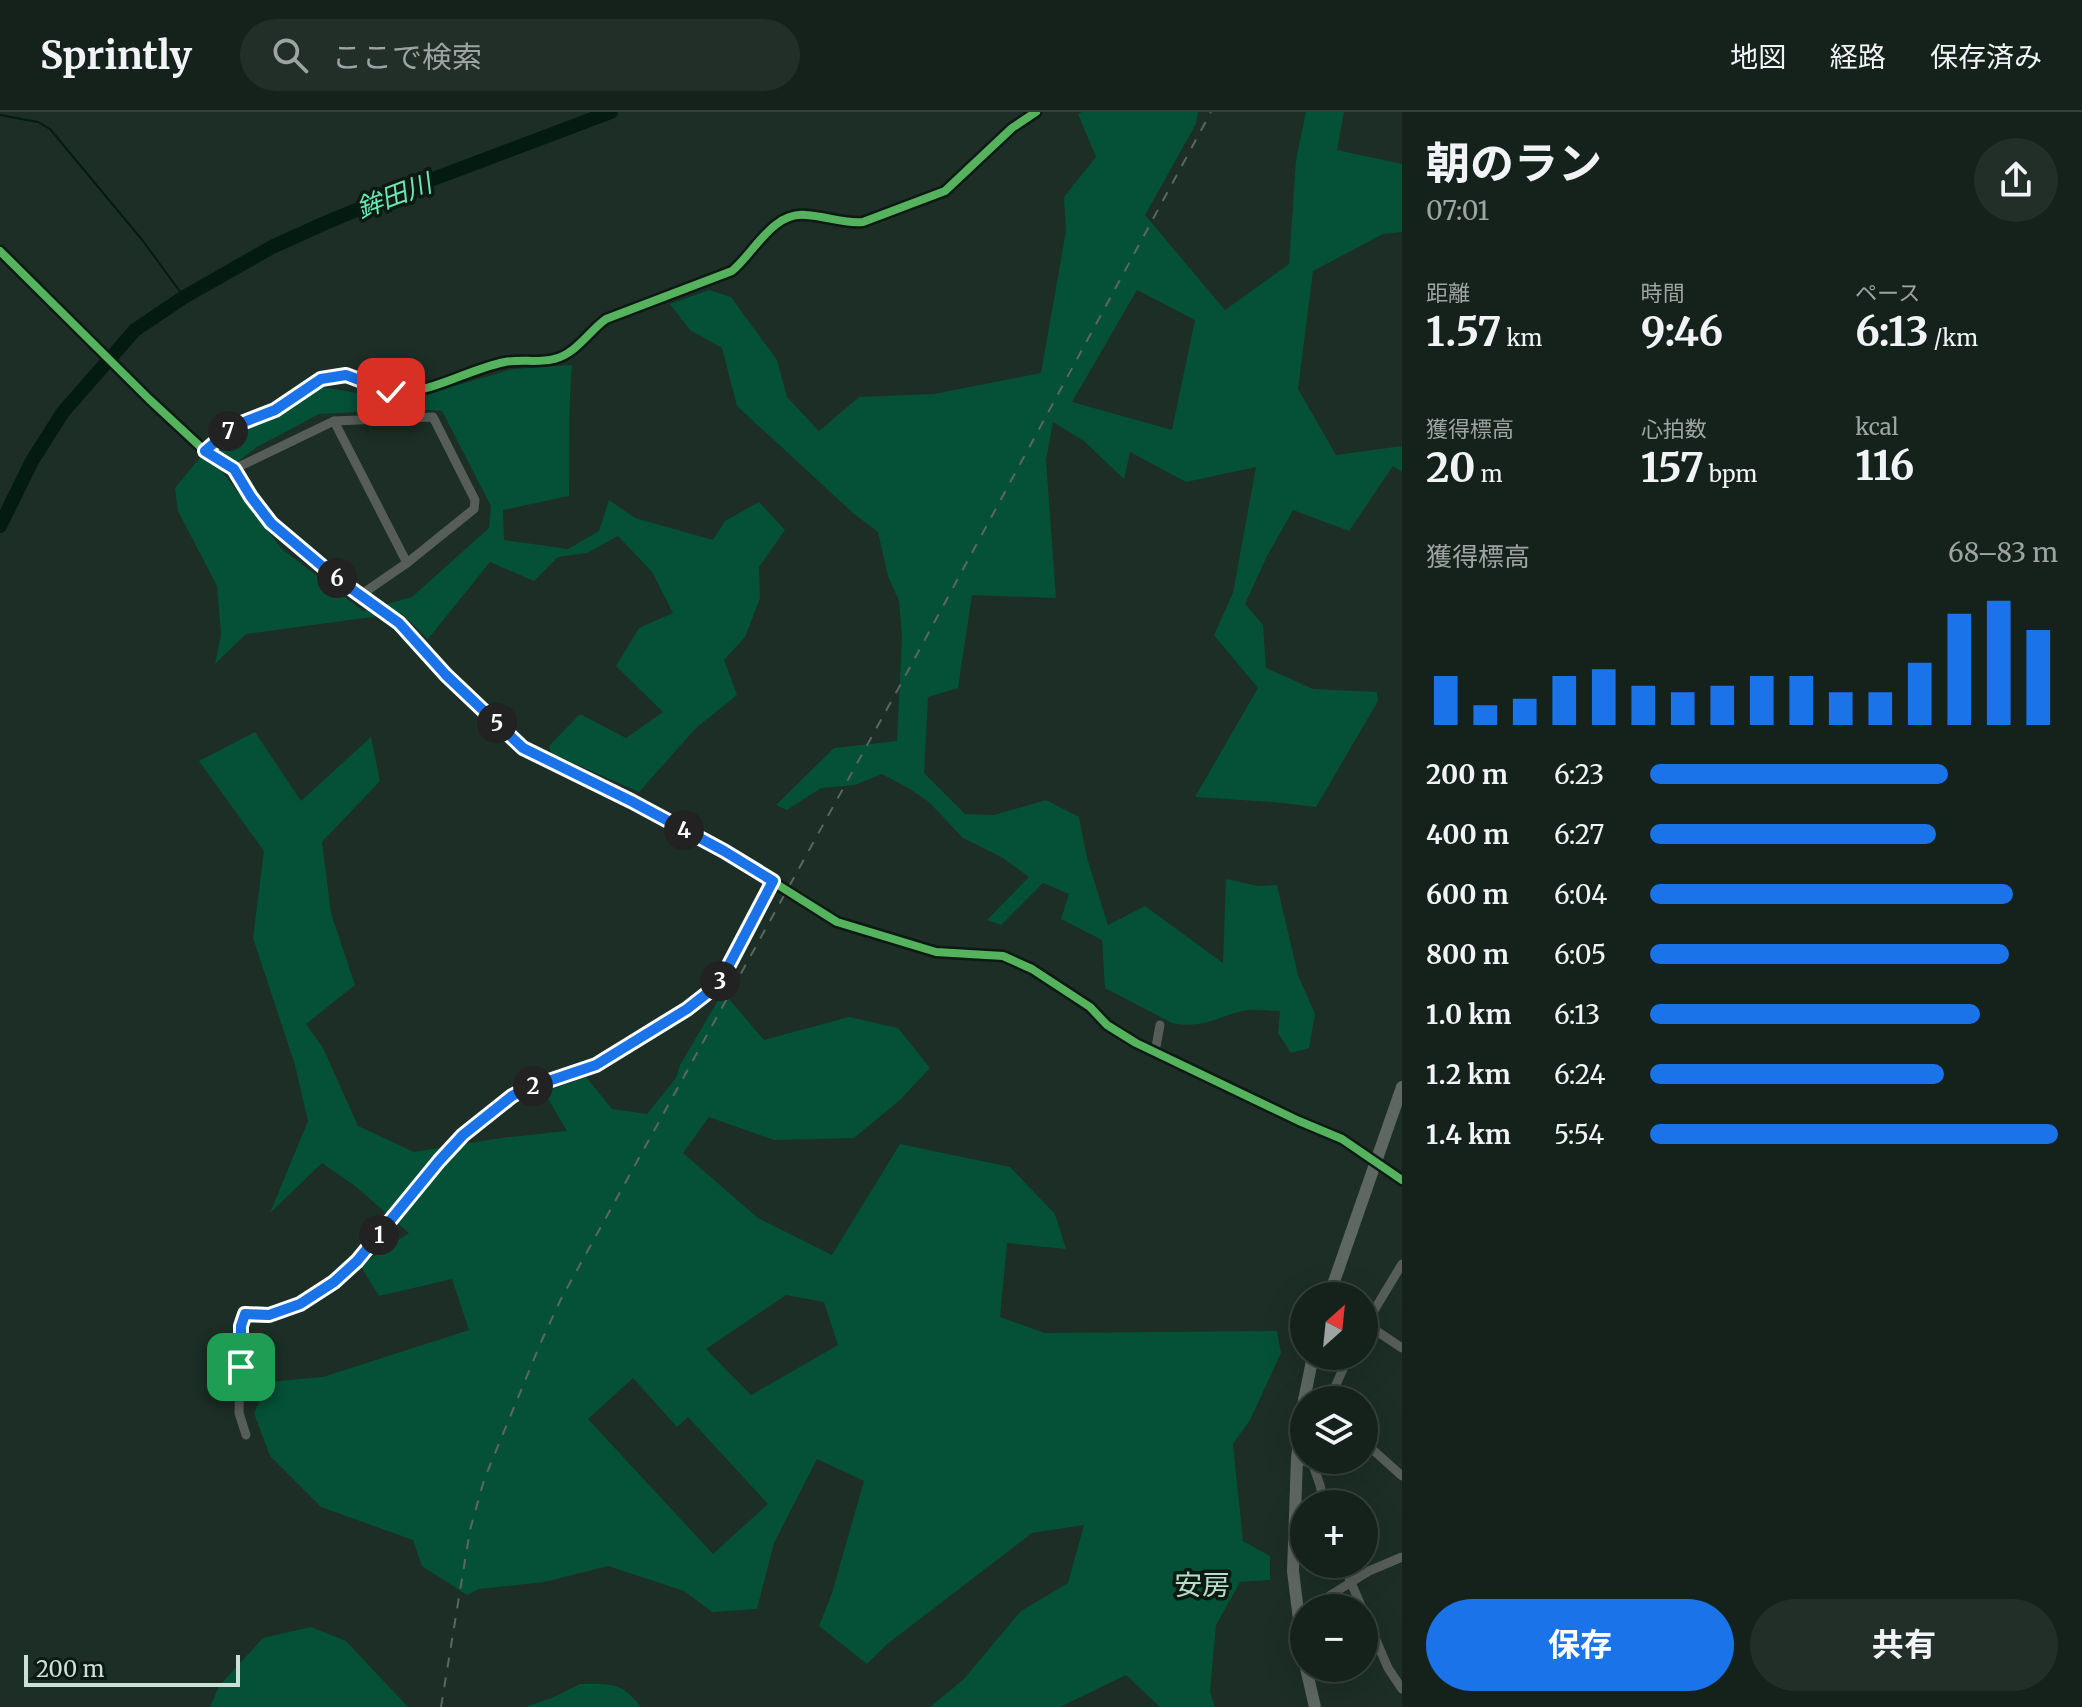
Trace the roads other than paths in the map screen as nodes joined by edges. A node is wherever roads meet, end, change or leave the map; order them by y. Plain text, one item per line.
1 (1036, 112) edge
2 (0, 251) edge
3 (334, 421) junction
4 (205, 451) junction
5 (234, 469) junction
6 (407, 563) junction
7 (359, 596) junction
8 (775, 883) junction
9 (1160, 1025) dead end
10 (1155, 1052) junction
11 (1402, 1087) edge
12 (1376, 1163) junction
13 (1402, 1180) edge
14 (1402, 1264) edge
15 (1334, 1282) edge
16 (1378, 1304) edge
17 (1378, 1334) edge
18 (1402, 1348) edge
19 (246, 1435) dead end
20 (1378, 1455) edge
21 (1296, 1474) edge
22 (1402, 1476) edge
23 (1402, 1557) edge
24 (1349, 1578) edge
25 (1351, 1583) junction
26 (1297, 1594) edge
27 (1333, 1594) edge
28 (1356, 1594) edge
29 (1378, 1645) edge
30 (1309, 1682) edge
31 (1402, 1689) edge
32 (1315, 1707) edge

1 - 4 street
2 - 4 street
3 - 5 street
3 - 6 street
3 - 6 street
4 - 5 street
5 - 7 street
6 - 7 street
7 - 8 street
8 - 10 street, bridge
8 - 19 street
9 - 10 street
10 - 12 street
11 - 12 main road
12 - 13 street
12 - 15 main road
14 - 16 street
17 - 18 street
20 - 22 street
21 - 26 main road
23 - 25 street
24 - 25 street
25 - 27 street
25 - 28 street
29 - 31 street
30 - 32 main road

